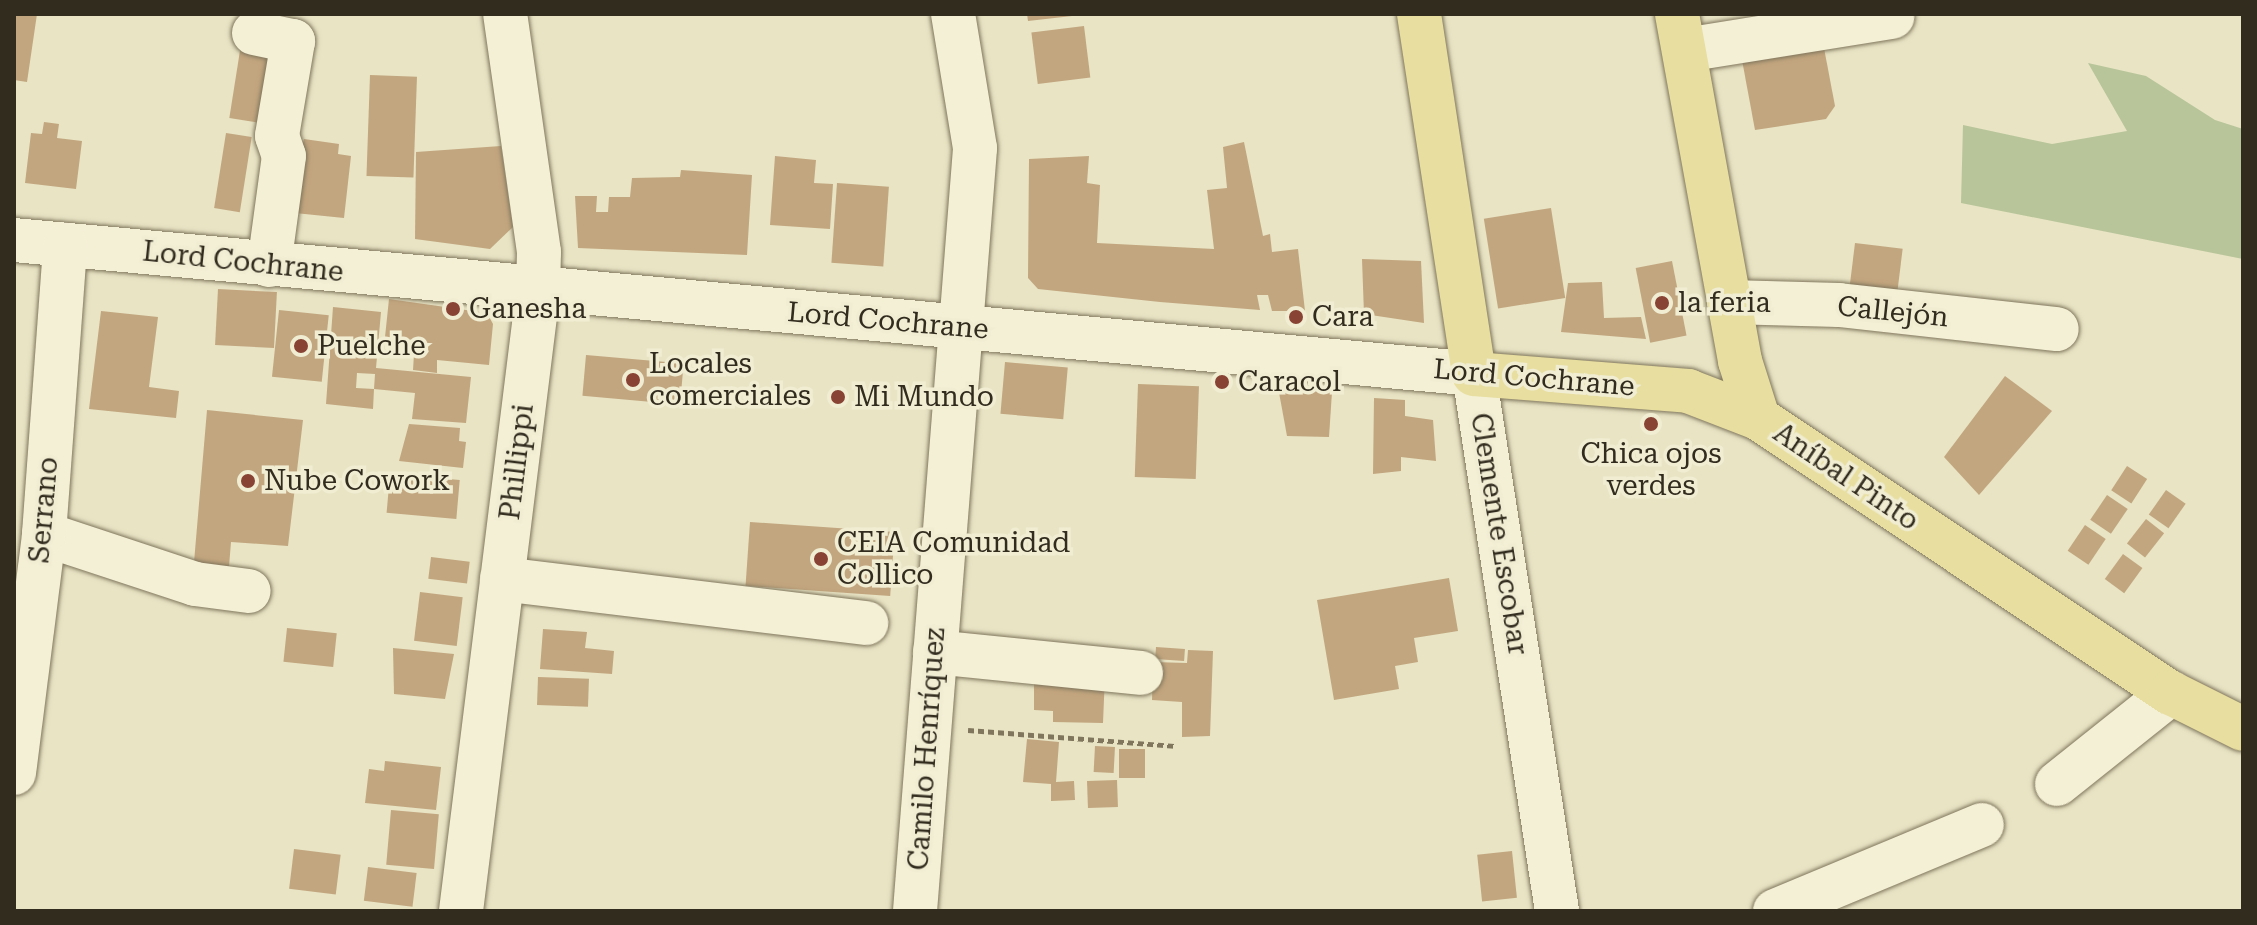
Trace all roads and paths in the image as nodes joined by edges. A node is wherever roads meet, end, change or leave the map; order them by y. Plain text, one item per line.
1 (505, 14) edge
2 (953, 14) edge
3 (1419, 14) edge
4 (1892, 17) dead end
5 (1681, 32) edge
6 (254, 33) dead end
7 (14, 240) edge
8 (65, 245) junction
9 (269, 265) junction
10 (538, 292) junction
11 (1729, 302) junction
12 (960, 328) junction
13 (2057, 329) dead end
14 (1474, 374) junction
15 (1758, 418) junction
16 (44, 534) junction
17 (502, 579) junction
18 (249, 591) dead end
19 (866, 623) dead end
20 (935, 652) junction
21 (1141, 673) dead end
22 (2171, 693) junction
23 (929, 727) junction
24 (2243, 729) edge
25 (1174, 746) dead end
26 (14, 773) edge
27 (2057, 784) dead end
28 (1982, 825) dead end
29 (461, 911) edge
30 (915, 911) edge
31 (1557, 911) edge
32 (1775, 911) edge

1 - 10 street, Phillippi
2 - 12 street, Camilo Henríquez
3 - 14 main road, Clemente Escobar
4 - 5 street
5 - 11 main road, Aníbal Pinto
6 - 9 street
7 - 8 street, Lord Cochrane
8 - 9 street, Lord Cochrane
8 - 16 street, Serrano
9 - 10 street, Lord Cochrane
10 - 12 street, Lord Cochrane
10 - 17 street, Phillippi
11 - 13 street, Callejón
11 - 15 main road, Aníbal Pinto
12 - 14 street, Lord Cochrane
12 - 20 street, Camilo Henríquez
14 - 15 main road, Lord Cochrane
14 - 31 street, Clemente Escobar
15 - 22 main road, Aníbal Pinto
16 - 18 street
16 - 26 street, Serrano
17 - 19 street
17 - 29 street, Phillippi
20 - 21 street
20 - 23 street, Camilo Henríquez
22 - 24 main road, Aníbal Pinto
22 - 27 street
23 - 25 path
23 - 30 street, Camilo Henríquez
28 - 32 street

